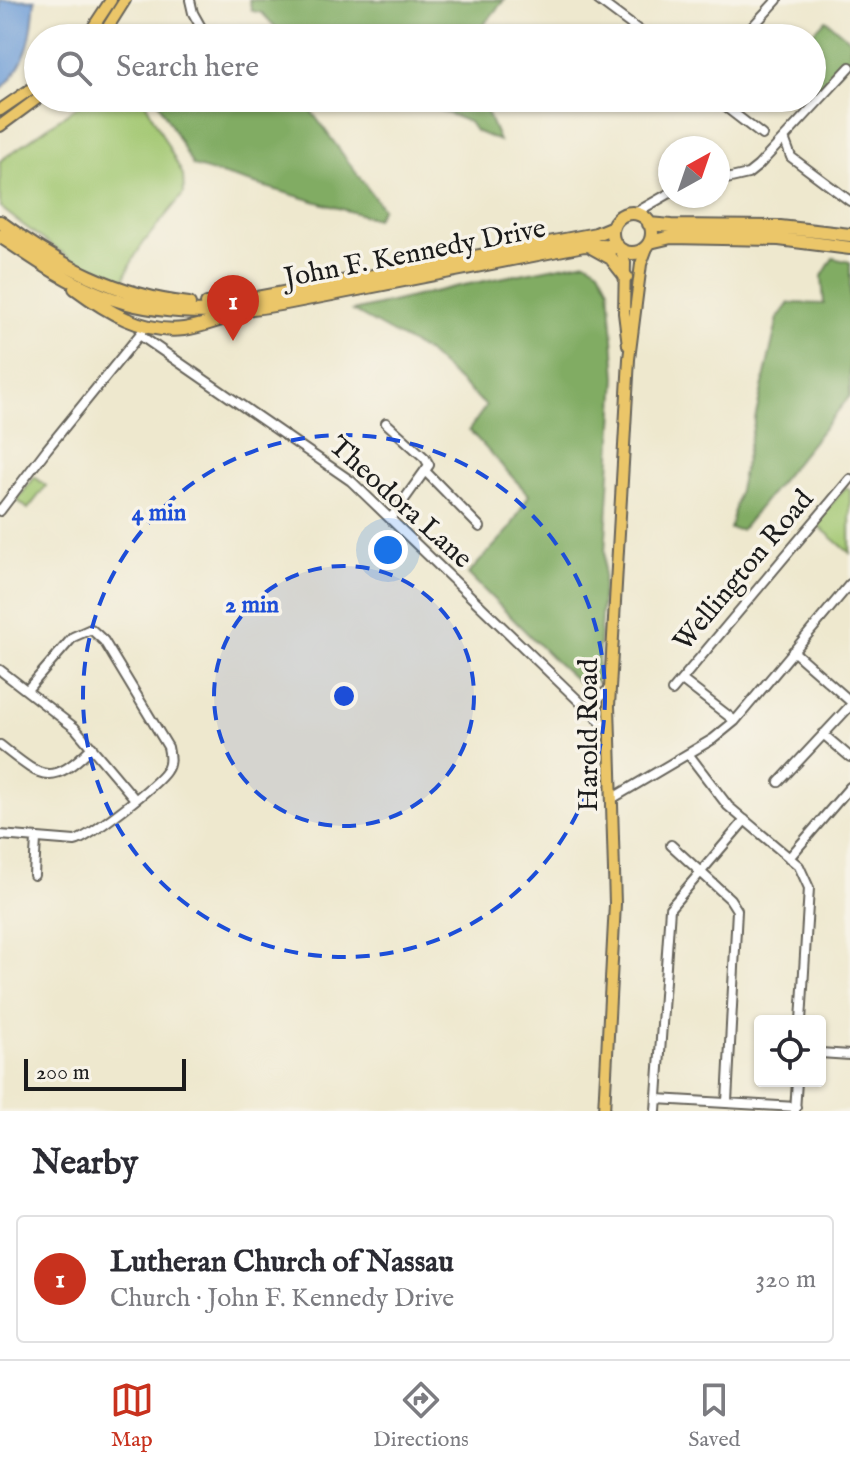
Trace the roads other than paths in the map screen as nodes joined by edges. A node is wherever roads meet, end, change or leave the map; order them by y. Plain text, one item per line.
1 (111, 0) edge
2 (125, 0) edge
3 (190, 0) edge
4 (598, 0) edge
5 (777, 0) edge
6 (95, 24) edge
7 (110, 24) edge
8 (199, 24) edge
9 (630, 24) edge
10 (755, 24) edge
11 (850, 67) edge
12 (826, 93) edge
13 (24, 94) edge
14 (24, 108) edge
15 (0, 110) edge
16 (732, 112) edge
17 (808, 112) edge
18 (0, 126) edge
19 (762, 135) dead end
20 (784, 138) junction
21 (730, 178) edge
22 (850, 201) edge
23 (658, 204) edge
24 (645, 216) junction
25 (0, 222) edge
26 (613, 227) junction
27 (850, 235) edge
28 (0, 236) edge
29 (649, 244) junction
30 (584, 245) junction
31 (850, 248) edge
32 (619, 249) junction
33 (53, 271) junction
34 (626, 277) junction
35 (250, 309) junction
36 (142, 331) junction
37 (629, 359) junction
38 (386, 423) dead end
39 (426, 472) junction
40 (850, 479) edge
41 (0, 511) edge
42 (391, 518) junction
43 (480, 527) dead end
44 (850, 584) edge
45 (95, 617) dead end
46 (91, 629) junction
47 (793, 651) junction
48 (0, 670) edge
49 (682, 680) junction
50 (610, 688) junction
51 (27, 690) junction
52 (672, 691) dead end
53 (850, 704) edge
54 (587, 708) junction
55 (735, 721) junction
56 (608, 729) junction
57 (823, 734) junction
58 (0, 745) edge
59 (92, 747) junction
60 (689, 755) junction
61 (850, 757) edge
62 (779, 782) dead end
63 (850, 787) edge
64 (134, 798) junction
65 (613, 798) junction
66 (745, 820) junction
67 (0, 835) edge
68 (36, 839) junction
69 (671, 845) dead end
70 (789, 858) junction
71 (700, 871) junction
72 (34, 875) dead end
73 (801, 1015) edge
74 (826, 1053) edge
75 (850, 1055) edge
76 (797, 1087) edge
77 (657, 1099) junction
78 (727, 1102) junction
79 (796, 1109) edge
80 (604, 1111) edge
81 (656, 1111) edge

1 - 6 main road
2 - 7 main road
3 - 8 street
4 - 9 street
5 - 10 street
11 - 12 street
13 - 15 main road
14 - 18 main road
16 - 19 street
17 - 20 street
20 - 21 street
20 - 22 street
23 - 24 street
24 - 26 highway, John F. Kennedy Drive
24 - 27 highway
24 - 29 highway
25 - 26 highway, John F. Kennedy Drive
26 - 32 highway
28 - 33 highway, John F. Kennedy Drive
29 - 31 highway, John F. Kennedy Drive
29 - 32 highway, John F. Kennedy Drive
29 - 37 main road, Harold Road
30 - 32 highway, John F. Kennedy Drive
30 - 34 highway
30 - 35 highway, John F. Kennedy Drive
32 - 34 main road, Harold Road
33 - 35 highway, John F. Kennedy Drive
33 - 36 highway
34 - 37 main road, Harold Road
35 - 36 highway
36 - 41 street
36 - 42 street, Theodora Lane
37 - 50 main road, Harold Road
38 - 39 street
39 - 42 street
39 - 43 street
40 - 49 street, Wellington Road
42 - 54 street, Theodora Lane
44 - 47 street
45 - 46 street
46 - 51 street
46 - 64 street
47 - 53 street
47 - 55 street
48 - 51 street
49 - 52 street, Wellington Road
49 - 55 street
50 - 54 street
50 - 56 main road, Harold Road
51 - 59 street
53 - 57 street
54 - 56 street, Theodora Lane
55 - 60 street
56 - 65 main road, Harold Road
57 - 61 street
57 - 62 street
58 - 59 street
59 - 64 street
60 - 65 street
60 - 66 street
63 - 70 street
64 - 68 street
65 - 80 main road, Harold Road
66 - 70 street
66 - 71 street
67 - 68 street
68 - 72 street
69 - 71 street
70 - 73 street
71 - 77 street
71 - 78 street
74 - 75 street
76 - 79 street
77 - 78 street
77 - 81 street
78 - 79 street

